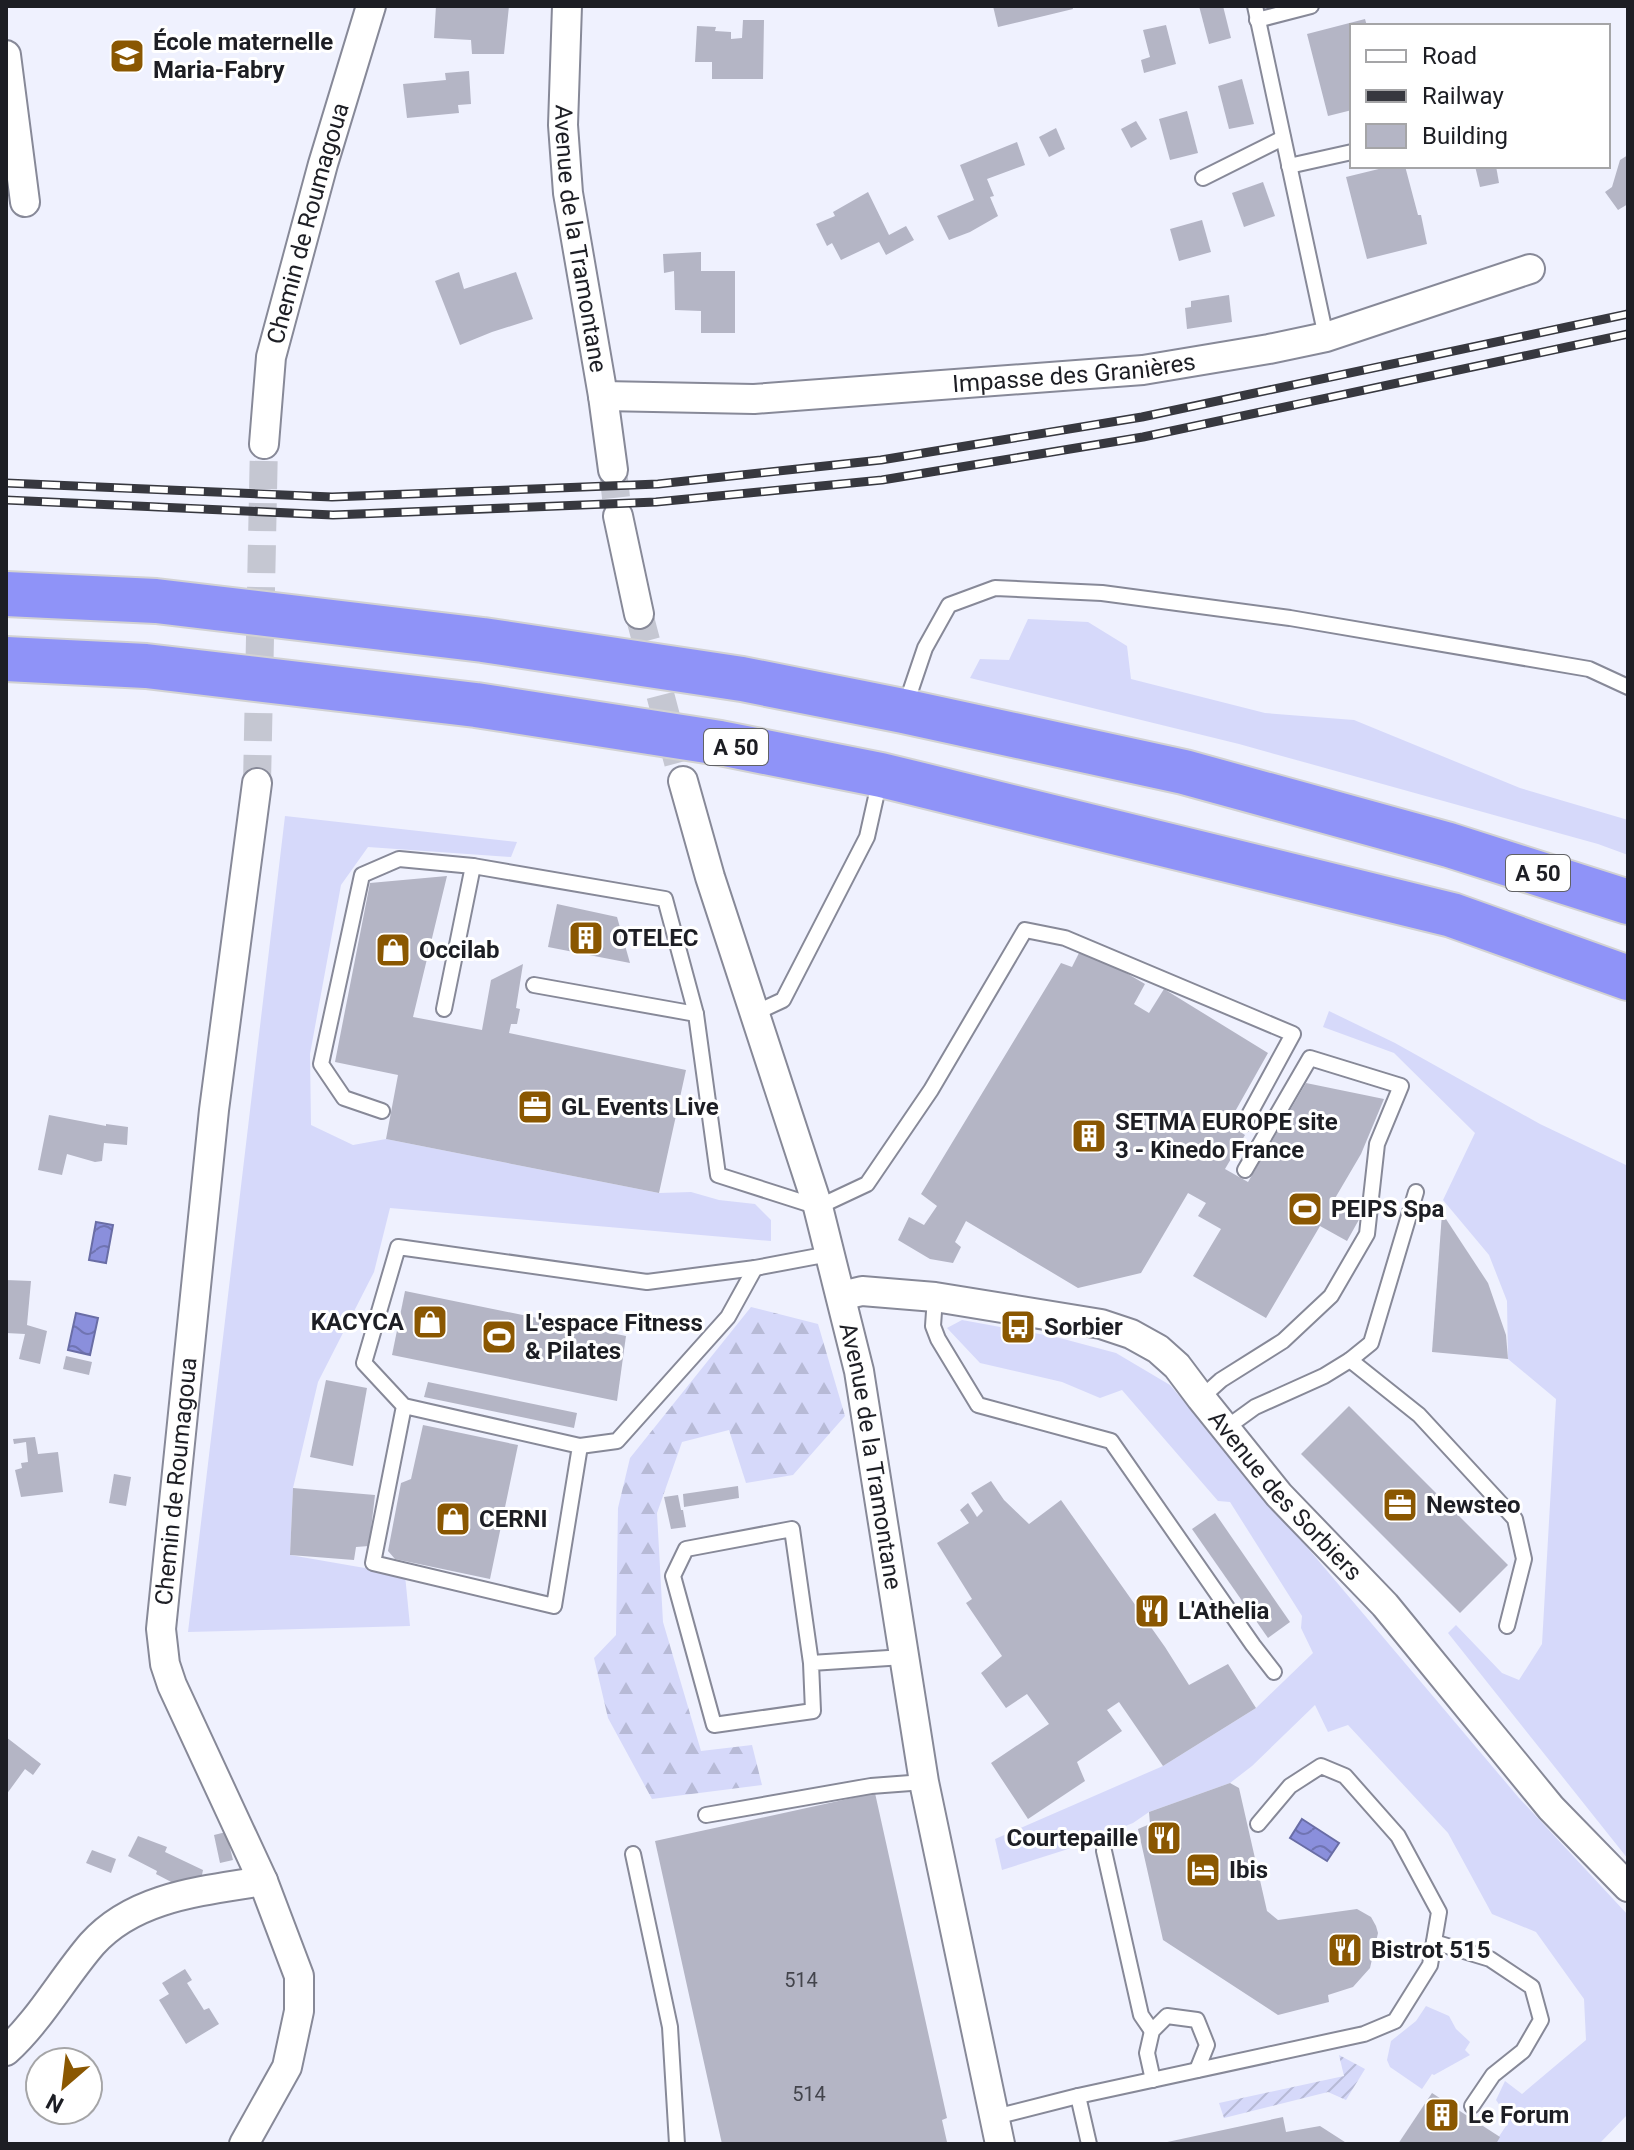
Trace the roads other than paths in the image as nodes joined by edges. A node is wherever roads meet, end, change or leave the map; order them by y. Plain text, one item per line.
1 (371, 6) edge
2 (567, 6) edge
3 (1311, 6) edge
4 (1256, 13) edge
5 (6, 55) edge
6 (1283, 138) junction
7 (1350, 152) edge
8 (1289, 166) junction
9 (1203, 178) dead end
10 (25, 202) dead end
11 (1530, 269) dead end
12 (1326, 337) junction
13 (603, 396) junction
14 (264, 444) tunnel mouth
15 (613, 470) tunnel mouth
16 (618, 516) tunnel mouth
17 (6, 594) edge
18 (639, 614) tunnel mouth
19 (6, 659) edge
20 (1628, 687) edge
21 (903, 711) junction
22 (881, 775) junction
23 (683, 781) tunnel mouth
24 (257, 783) tunnel mouth
25 (473, 866) junction
26 (1628, 902) edge
27 (1628, 978) edge
28 (534, 985) dead end
29 (444, 1009) dead end
30 (696, 1014) junction
31 (753, 1014) junction
32 (382, 1111) dead end
33 (1244, 1124) dead end
34 (1245, 1170) dead end
35 (1416, 1192) dead end
36 (818, 1207) junction
37 (829, 1254) junction
38 (755, 1268) junction
39 (841, 1296) junction
40 (935, 1297) junction
41 (1350, 1360) junction
42 (1201, 1398) junction
43 (404, 1406) junction
44 (1226, 1428) junction
45 (580, 1446) junction
46 (1507, 1626) dead end
47 (904, 1657) junction
48 (811, 1663) junction
49 (1274, 1672) dead end
50 (924, 1782) junction
51 (706, 1815) dead end
52 (1258, 1824) dead end
53 (1104, 1851) dead end
54 (633, 1854) dead end
55 (263, 1881) junction
56 (1628, 1887) edge
57 (1434, 1942) junction
58 (1152, 2031) junction
59 (6, 2051) edge
60 (1197, 2070) junction
61 (1153, 2080) junction
62 (1078, 2096) junction
63 (1472, 2106) dead end
64 (997, 2131) edge
65 (244, 2144) edge
66 (677, 2144) edge
67 (1089, 2144) edge

1 - 14 street, Chemin de Roumagoua
2 - 13 street, Avenue de la Tramontane
3 - 4 lane
4 - 6 lane
5 - 10 street
6 - 8 lane
6 - 9 lane
7 - 8 lane
8 - 12 lane
11 - 12 street, Impasse des Granières
12 - 13 street, Impasse des Granières
13 - 15 street, Avenue de la Tramontane
16 - 18 street
17 - 21 highway, A 50
19 - 22 highway, A 50
20 - 21 lane
21 - 26 highway, A 50
22 - 27 highway, A 50
22 - 31 lane
23 - 31 street, Avenue de la Tramontane
24 - 55 street, Chemin de Roumagoua
25 - 29 lane
25 - 30 lane
25 - 32 lane
28 - 30 lane
30 - 36 lane
31 - 36 street, Avenue de la Tramontane
33 - 36 lane
34 - 42 lane
35 - 41 lane
36 - 37 street, Avenue de la Tramontane
37 - 38 lane
37 - 39 street, Avenue de la Tramontane
38 - 43 lane
38 - 45 lane
39 - 40 street, Avenue des Sorbiers
39 - 47 street, Avenue de la Tramontane
40 - 42 street, Avenue des Sorbiers
40 - 49 lane
41 - 44 lane
41 - 46 lane
42 - 44 street, Avenue des Sorbiers
43 - 45 lane
43 - 45 lane
44 - 56 street, Avenue des Sorbiers
47 - 48 lane
47 - 50 street, Avenue de la Tramontane
48 - 48 lane
50 - 51 lane
50 - 64 street, Avenue de la Tramontane
52 - 57 lane
53 - 58 lane
54 - 66 lane
55 - 59 street
55 - 65 street, Chemin de Roumagoua
57 - 60 lane
57 - 63 lane
58 - 60 lane
58 - 61 lane
60 - 61 lane
61 - 62 lane
62 - 64 lane
62 - 67 lane

